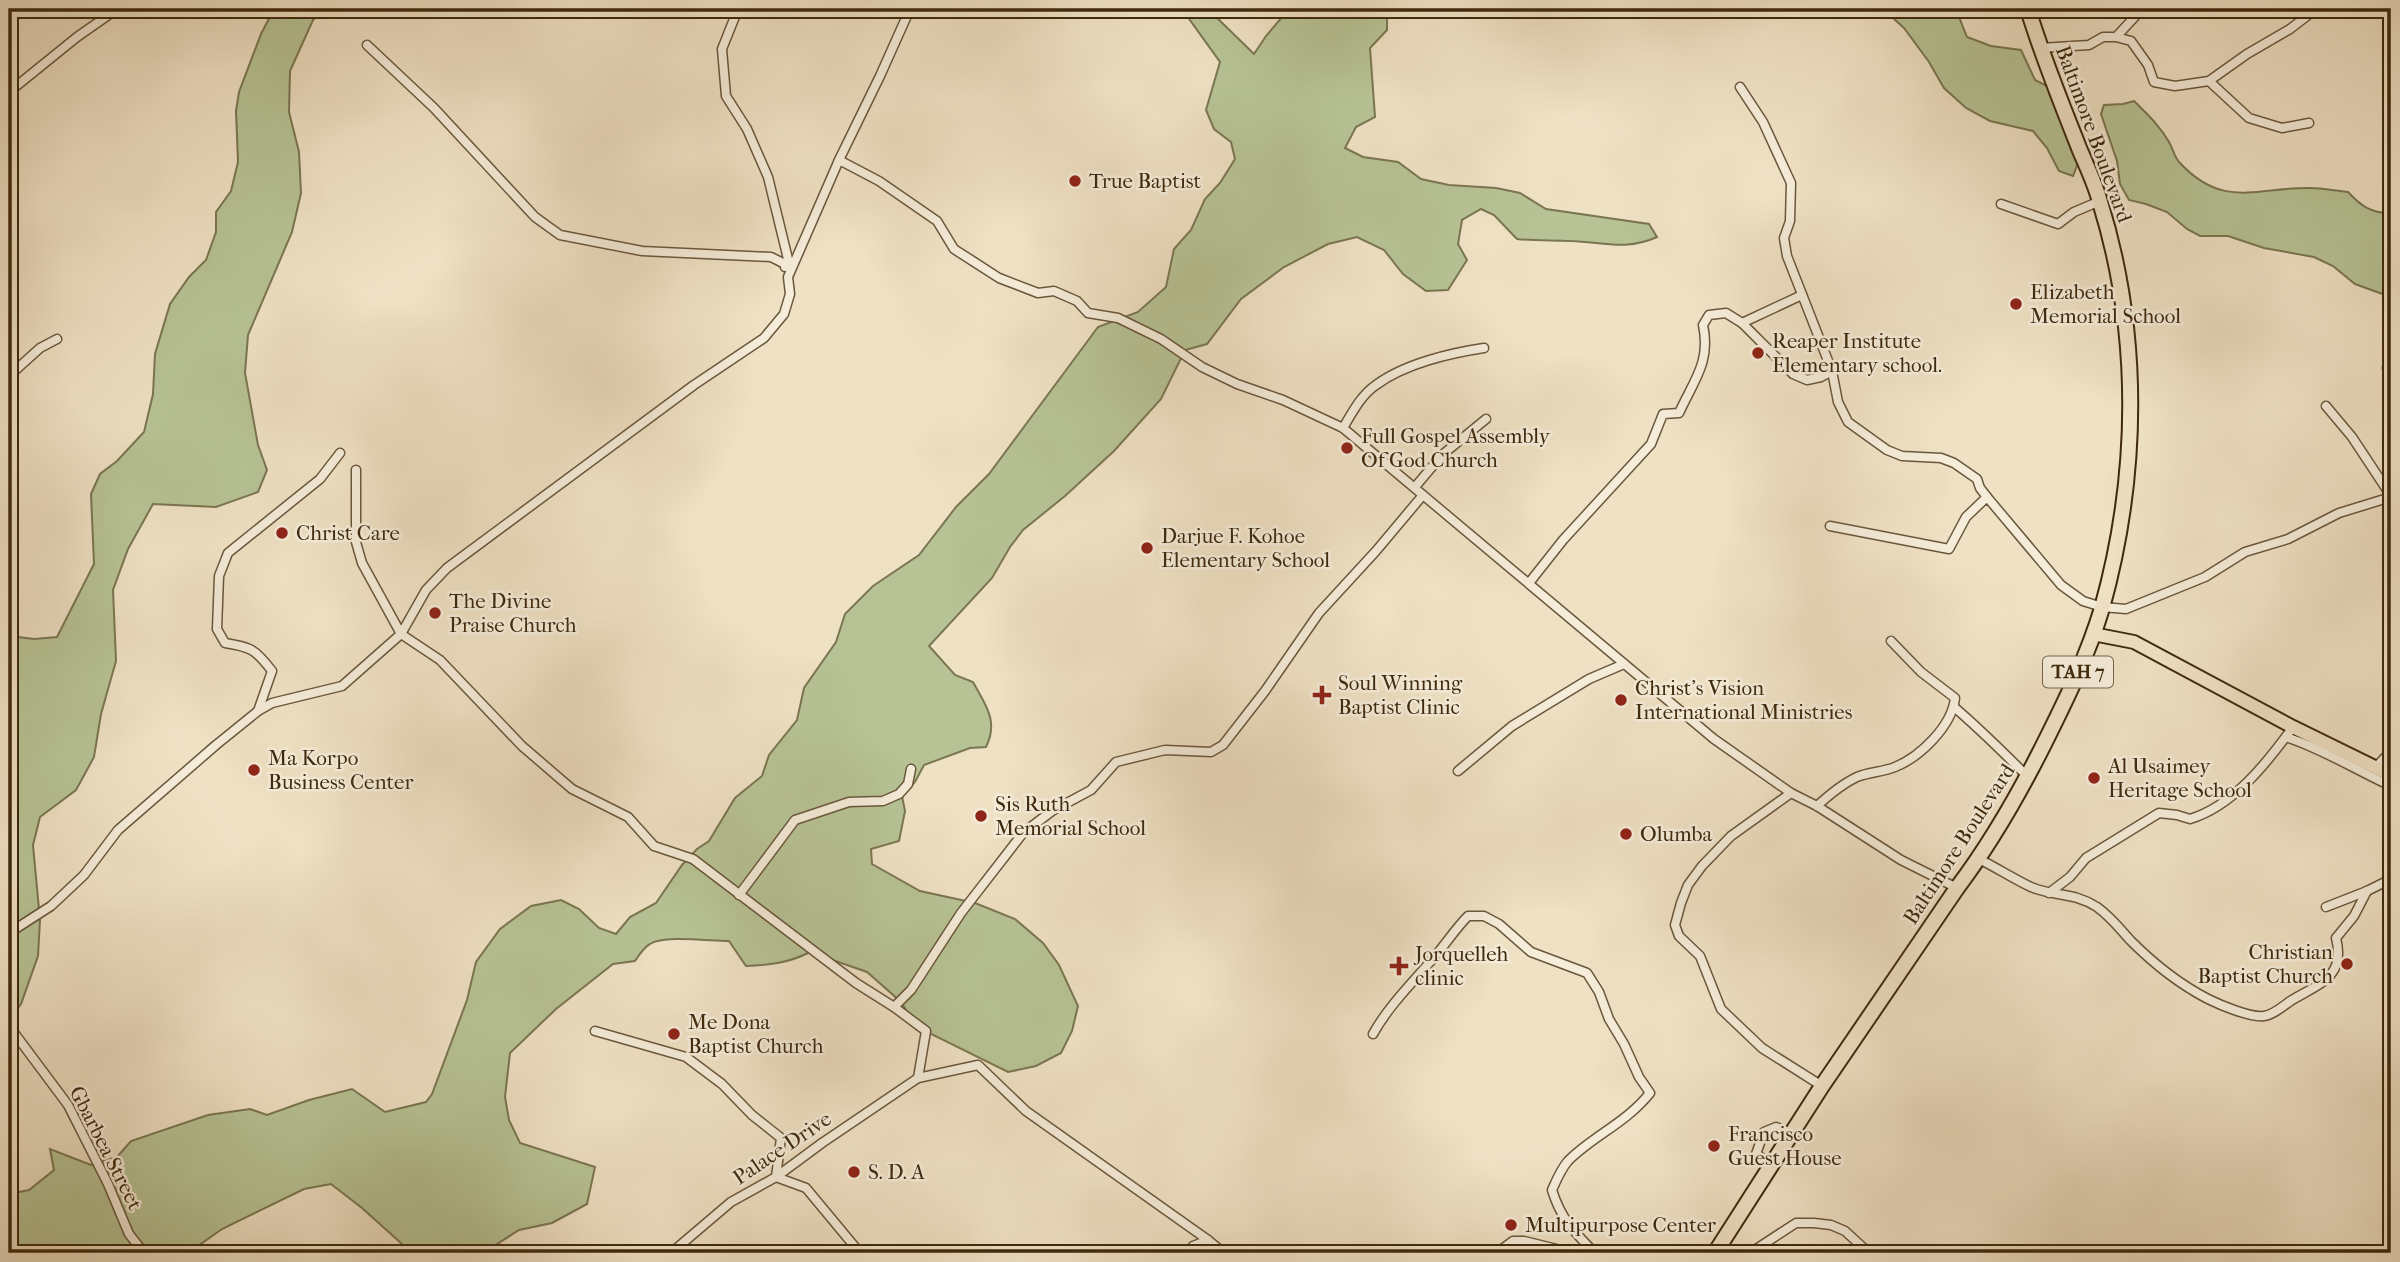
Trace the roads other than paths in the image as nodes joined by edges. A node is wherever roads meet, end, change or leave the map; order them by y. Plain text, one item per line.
1 (117, 9) edge
2 (910, 9) edge
3 (2028, 9) edge
4 (2142, 9) edge
5 (2316, 9) edge
6 (735, 10) edge
7 (2116, 37) junction
8 (367, 45) dead end
9 (2040, 48) junction
10 (2208, 81) junction
11 (1740, 87) dead end
12 (9, 92) edge
13 (2309, 123) dead end
14 (839, 160) junction
15 (2100, 201) junction
16 (2001, 204) dead end
17 (785, 264) junction
18 (788, 277) junction
19 (1802, 295) junction
20 (1742, 323) junction
21 (57, 340) dead end
22 (1484, 348) dead end
23 (2387, 368) dead end
24 (1832, 371) junction
25 (9, 376) edge
26 (2391, 377) edge
27 (2326, 406) dead end
28 (1486, 419) dead end
29 (1343, 428) junction
30 (340, 453) dead end
31 (356, 470) dead end
32 (1415, 487) junction
33 (1423, 495) junction
34 (2391, 496) edge
35 (1987, 497) junction
36 (1830, 526) dead end
37 (1530, 583) junction
38 (2102, 607) junction
39 (2093, 634) junction
40 (401, 635) junction
41 (1891, 641) dead end
42 (1624, 664) junction
43 (1954, 707) junction
44 (258, 711) junction
45 (2289, 732) junction
46 (2391, 751) edge
47 (2376, 767) junction
48 (911, 769) dead end
49 (1458, 771) dead end
50 (2391, 775) edge
51 (2028, 777) junction
52 (2391, 786) edge
53 (1791, 793) junction
54 (1817, 806) junction
55 (1979, 859) junction
56 (2391, 879) edge
57 (1957, 888) junction
58 (2367, 891) junction
59 (2049, 892) junction
60 (739, 895) junction
61 (2326, 907) dead end
62 (9, 933) edge
63 (894, 1007) junction
64 (9, 1026) edge
65 (595, 1031) dead end
66 (1373, 1034) dead end
67 (918, 1079) junction
68 (1822, 1087) junction
69 (1793, 1134) junction
70 (1772, 1165) junction
71 (776, 1177) junction
72 (1208, 1240) junction
73 (144, 1253) edge
74 (671, 1253) edge
75 (860, 1253) edge
76 (1188, 1253) edge
77 (1224, 1253) edge
78 (1497, 1253) edge
79 (1573, 1253) edge
80 (1595, 1253) edge
81 (1715, 1253) edge
82 (1750, 1253) edge
83 (1869, 1253) edge

1 - 12 street
2 - 14 street
3 - 9 highway, Baltimore Boulevard / TAH 7
4 - 7 street
5 - 10 street
6 - 17 street
7 - 9 street
7 - 10 street
8 - 17 street
9 - 15 highway, Baltimore Boulevard / TAH 7
10 - 13 street
11 - 19 street
14 - 18 street
14 - 29 street
15 - 16 street
15 - 38 highway, Baltimore Boulevard / TAH 7
17 - 18 street
18 - 40 street
19 - 20 street
19 - 24 street
20 - 24 street
20 - 37 street
21 - 25 street
22 - 29 street
23 - 26 street
24 - 35 street
27 - 34 street
28 - 32 street
29 - 32 street
30 - 44 street
31 - 40 street
32 - 33 street
33 - 37 street
33 - 63 street
34 - 38 street
35 - 36 street
35 - 38 street
37 - 42 street
38 - 39 highway, Baltimore Boulevard / TAH 7
39 - 45 main road
39 - 51 highway, Baltimore Boulevard / TAH 7
40 - 44 street
40 - 60 street
41 - 43 street
42 - 49 street
42 - 53 street
43 - 51 street
43 - 54 street
44 - 62 street
45 - 47 main road
45 - 52 street
45 - 59 street
46 - 47 street
47 - 50 main road
48 - 60 street
51 - 55 highway, Baltimore Boulevard / TAH 7
53 - 54 street
53 - 68 street
54 - 57 street
55 - 57 highway, Baltimore Boulevard / TAH 7
55 - 59 street
56 - 58 street
57 - 68 highway, Baltimore Boulevard / TAH 7
58 - 59 street
58 - 61 street
60 - 63 street
63 - 67 street
64 - 73 street, Gbarbea Street
65 - 71 street
66 - 80 street
67 - 71 street, Palace Drive
67 - 72 street
68 - 69 highway, Baltimore Boulevard / TAH 7
69 - 70 highway, Baltimore Boulevard / TAH 7
69 - 70 street
70 - 81 highway, Baltimore Boulevard / TAH 7
71 - 74 street, Palace Drive
71 - 75 street
72 - 76 street
72 - 77 street
78 - 79 street
82 - 83 street

